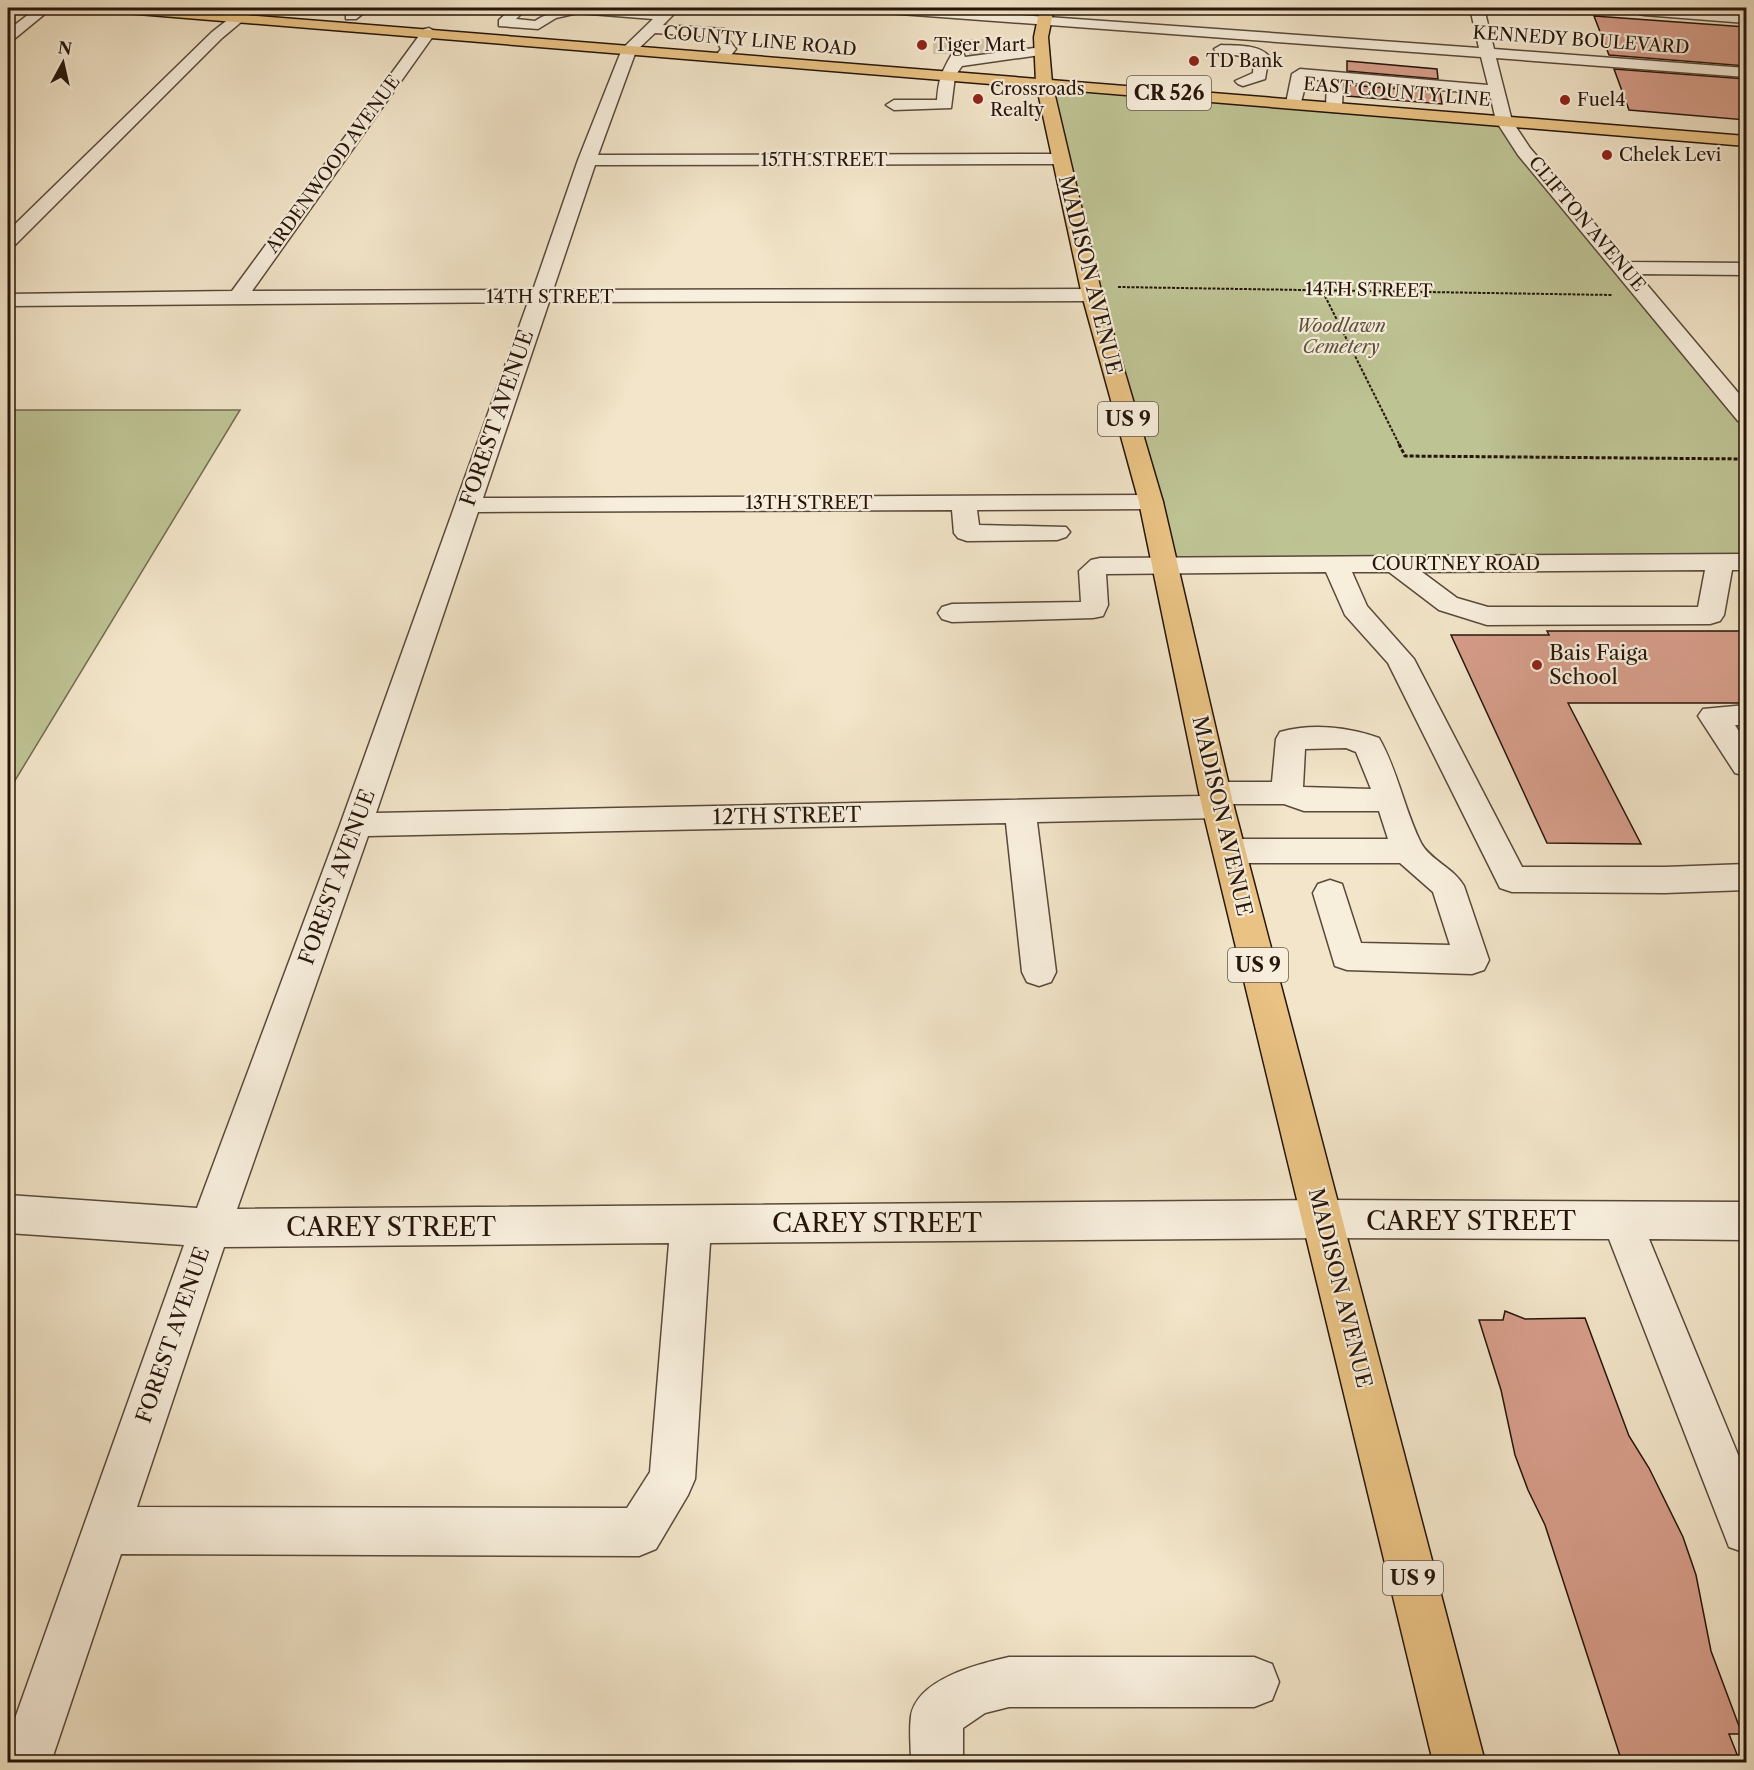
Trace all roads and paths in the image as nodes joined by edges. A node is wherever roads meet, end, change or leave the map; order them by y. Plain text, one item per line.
1 (45, 8) edge
2 (113, 8) edge
3 (363, 8) edge
4 (520, 8) edge
5 (873, 8) edge
6 (894, 8) edge
7 (1477, 8) edge
8 (1642, 8) edge
9 (947, 10) edge
10 (668, 11) edge
11 (245, 12) edge
12 (1045, 13) edge
13 (351, 16) dead end
14 (1746, 18) edge
15 (1191, 22) junction
16 (959, 29) tunnel mouth
17 (429, 32) junction
18 (999, 35) tunnel mouth
19 (1250, 35) junction
20 (8, 37) edge
21 (640, 38) junction
22 (1038, 41) junction
23 (1604, 42) dead end
24 (1144, 43) dead end
25 (1188, 46) junction
26 (1440, 49) junction
27 (1233, 50) junction
28 (1250, 51) junction
29 (1486, 52) junction
30 (940, 54) dead end
31 (977, 55) dead end
32 (997, 55) junction
33 (722, 57) junction
34 (1375, 57) junction
35 (1612, 62) junction
36 (954, 64) junction
37 (1746, 72) edge
38 (1335, 77) junction
39 (1243, 81) junction
40 (1044, 83) junction
41 (1496, 90) junction
42 (1242, 99) junction
43 (1294, 103) junction
44 (894, 105) dead end
45 (1334, 107) junction
46 (1504, 121) junction
47 (1746, 141) edge
48 (1060, 159) junction
49 (587, 160) junction
50 (8, 241) edge
51 (1624, 268) junction
52 (1746, 270) edge
53 (1321, 288) junction
54 (1091, 291) junction
55 (1647, 295) junction
56 (238, 297) junction
57 (539, 297) junction
58 (8, 300) edge
59 (1736, 391) edge
60 (1746, 416) edge
61 (1746, 459) edge
62 (964, 502) junction
63 (1151, 502) junction
64 (467, 505) junction
65 (1057, 532) dead end
66 (1720, 562) junction
67 (1746, 562) edge
68 (1395, 564) junction
69 (1336, 565) junction
70 (1165, 566) junction
71 (952, 614) dead end
72 (1746, 715) edge
73 (1746, 765) edge
74 (1288, 793) junction
75 (1217, 800) junction
76 (1390, 800) junction
77 (1020, 811) junction
78 (356, 825) junction
79 (1229, 851) junction
80 (1408, 851) junction
81 (1746, 877) edge
82 (1330, 893) dead end
83 (1039, 972) dead end
84 (8, 1214) edge
85 (1323, 1220) junction
86 (1746, 1221) edge
87 (1623, 1222) junction
88 (691, 1224) junction
89 (210, 1228) junction
90 (105, 1530) junction
91 (1746, 1530) edge
92 (1254, 1682) dead end
93 (25, 1762) edge
94 (937, 1762) edge
95 (1459, 1762) edge

1 - 20 street
2 - 11 main road, COUNTY LINE ROAD / CR 526
3 - 13 street
4 - 10 street
5 - 6 street, KENNEDY BOULEVARD
6 - 9 street, KENNEDY BOULEVARD
7 - 29 street, CLIFTON AVENUE
8 - 14 street
9 - 12 street, KENNEDY BOULEVARD
9 - 16 street
10 - 21 street, FOREST AVENUE
11 - 17 main road, COUNTY LINE ROAD / CR 526
11 - 50 street
12 - 15 street, KENNEDY BOULEVARD
12 - 22 main road, MADISON AVENUE / US 9
15 - 19 street, KENNEDY BOULEVARD
15 - 25 street
17 - 21 main road, COUNTY LINE ROAD / CR 526
17 - 56 street, ARDENWOOD AVENUE
18 - 32 street
19 - 28 street
19 - 34 street, KENNEDY BOULEVARD
21 - 33 main road, COUNTY LINE ROAD / CR 526
21 - 33 street
21 - 49 street, FOREST AVENUE
22 - 32 street
22 - 40 main road, MADISON AVENUE / US 9
23 - 35 street
24 - 25 street
25 - 27 street
26 - 29 street, KENNEDY BOULEVARD
26 - 34 street, KENNEDY BOULEVARD
26 - 34 street
27 - 28 street
27 - 39 street
28 - 39 street
29 - 35 street, KENNEDY BOULEVARD
29 - 41 street, CLIFTON AVENUE
30 - 36 street
31 - 36 street
32 - 36 street
33 - 36 main road, COUNTY LINE ROAD / CR 526
35 - 37 street, KENNEDY BOULEVARD
36 - 40 main road, COUNTY LINE ROAD / CR 526
36 - 44 street
38 - 41 street
38 - 43 street
38 - 45 street
39 - 42 street
40 - 42 main road, EAST COUNTY LINE / CR 526
40 - 48 main road, MADISON AVENUE / US 9
41 - 46 street, CLIFTON AVENUE
42 - 43 main road, EAST COUNTY LINE / CR 526
43 - 45 main road, EAST COUNTY LINE / CR 526
45 - 46 main road, EAST COUNTY LINE / CR 526
46 - 47 main road, EAST COUNTY LINE / CR 526
46 - 51 street, CLIFTON AVENUE
48 - 49 street, 15TH STREET
48 - 54 main road, MADISON AVENUE / US 9
49 - 57 street, FOREST AVENUE
51 - 52 street
51 - 55 street, CLIFTON AVENUE
53 - 54 path, 14TH STREET
53 - 55 path, 14TH STREET
53 - 61 path
54 - 57 street, 14TH STREET
54 - 63 main road, MADISON AVENUE / US 9
55 - 59 street, CLIFTON AVENUE
56 - 57 street, 14TH STREET
56 - 58 street, 14TH STREET
57 - 64 street, FOREST AVENUE
59 - 60 street, CLIFTON AVENUE
62 - 63 street, 13TH STREET
62 - 64 street, 13TH STREET
62 - 65 street
63 - 70 main road, MADISON AVENUE / US 9
64 - 78 street, FOREST AVENUE
66 - 67 street, COURTNEY ROAD
66 - 68 street, COURTNEY ROAD
66 - 68 street
68 - 69 street, COURTNEY ROAD
69 - 70 street, COURTNEY ROAD
69 - 81 street
70 - 71 street, COURTNEY ROAD
70 - 75 main road, MADISON AVENUE / US 9
72 - 73 street
74 - 75 street, 12TH STREET
74 - 76 street, 12TH STREET
74 - 76 street
75 - 77 street, 12TH STREET
75 - 79 main road, MADISON AVENUE / US 9
76 - 80 street
77 - 78 street, 12TH STREET
77 - 83 street
78 - 89 street, FOREST AVENUE
79 - 80 street
79 - 85 main road, MADISON AVENUE / US 9
80 - 82 street
84 - 89 street, CAREY STREET
85 - 87 street, CAREY STREET
85 - 88 street, CAREY STREET
85 - 95 main road, MADISON AVENUE / US 9
86 - 87 street, CAREY STREET
87 - 91 street
88 - 89 street, CAREY STREET
88 - 90 street
89 - 90 street, FOREST AVENUE
90 - 93 street, FOREST AVENUE
92 - 94 street

